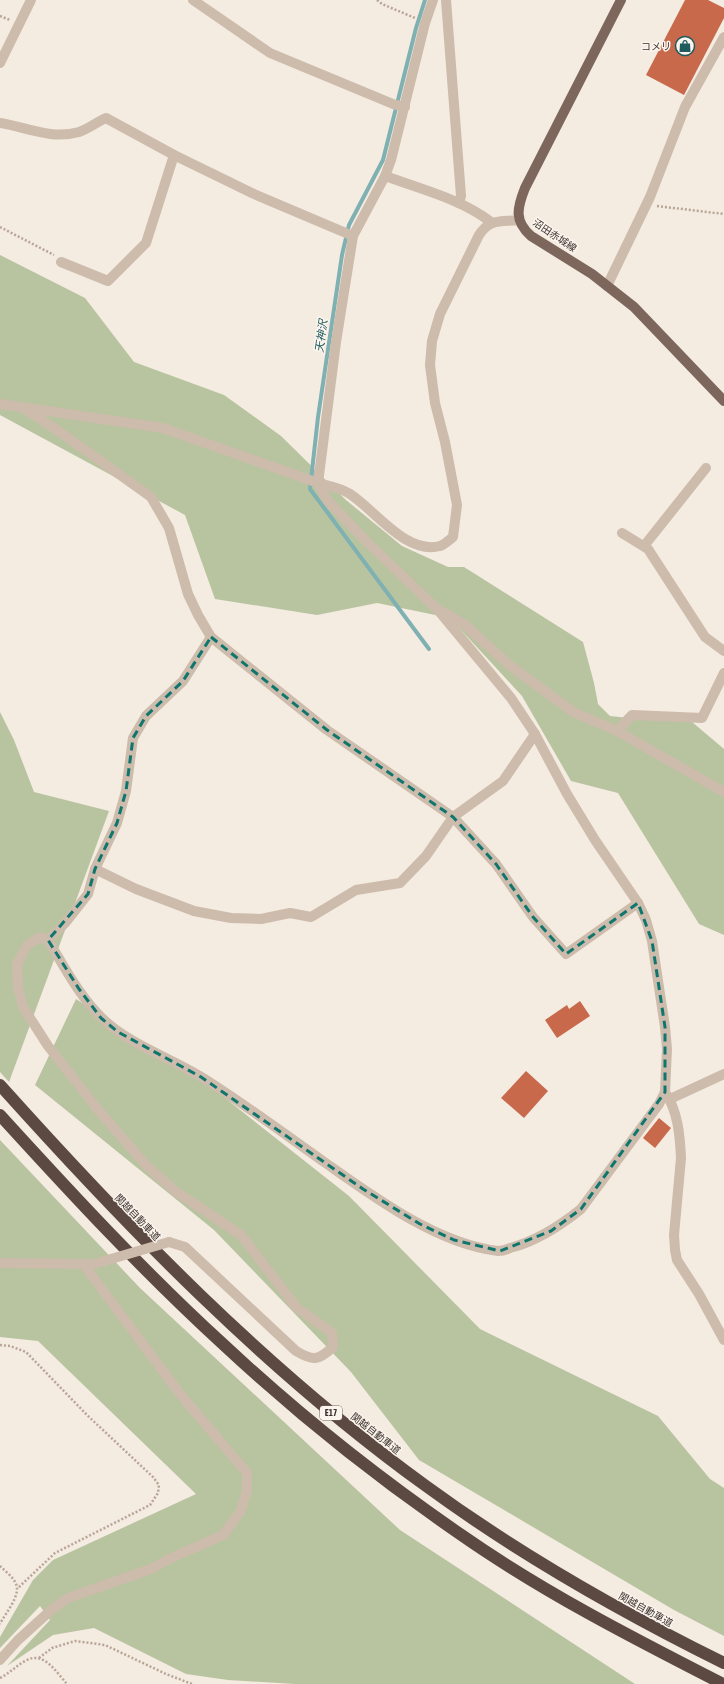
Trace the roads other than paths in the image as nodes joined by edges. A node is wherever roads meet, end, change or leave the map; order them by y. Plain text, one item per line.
1 (31, 0) edge
2 (193, 0) edge
3 (433, 0) edge
4 (446, 0) edge
5 (621, 0) edge
6 (724, 37) edge
7 (0, 63) edge
8 (400, 106) junction
9 (0, 123) edge
10 (174, 155) junction
11 (385, 176) junction
12 (459, 204) junction
13 (519, 220) junction
14 (491, 222) junction
15 (354, 236) junction
16 (59, 259) road end
17 (607, 286) junction
18 (724, 401) edge
19 (0, 404) edge
20 (22, 407) junction
21 (706, 468) dead end
22 (318, 483) junction
23 (622, 533) dead end
24 (644, 546) junction
25 (438, 610) junction
26 (211, 637) junction
27 (724, 651) edge
28 (724, 673) edge
29 (616, 731) junction
30 (535, 734) junction
31 (724, 792) edge
32 (453, 817) junction
33 (95, 869) junction
34 (638, 903) junction
35 (48, 940) junction
36 (724, 1074) edge
37 (0, 1085) edge
38 (668, 1095) junction
39 (0, 1115) edge
40 (0, 1263) edge
41 (89, 1265) junction
42 (724, 1340) edge
43 (0, 1660) edge
44 (724, 1663) edge
45 (723, 1684) edge

1 - 7 street
2 - 8 street
3 - 8 street
4 - 12 street
5 - 13 main road, 沼田赤城線
6 - 17 street
8 - 11 street
9 - 10 street
10 - 15 street
10 - 16 street
11 - 12 street
11 - 15 street
12 - 14 street
13 - 14 street
13 - 17 main road, 沼田赤城線
14 - 22 street
15 - 22 street
17 - 18 main road, 沼田赤城線
19 - 20 street
20 - 22 street
20 - 26 street
21 - 24 street
22 - 25 street
23 - 24 street
24 - 27 street
25 - 29 street
25 - 30 street
26 - 32 street
26 - 33 street
28 - 29 street
29 - 31 street
30 - 32 street
30 - 34 street
32 - 33 street
32 - 34 street
33 - 35 street
34 - 38 street
35 - 38 street
35 - 41 street, bridge
36 - 38 street
37 - 44 highway, 関越自動車道 / E17
38 - 42 street
39 - 45 highway, E17
40 - 41 street
41 - 43 street

